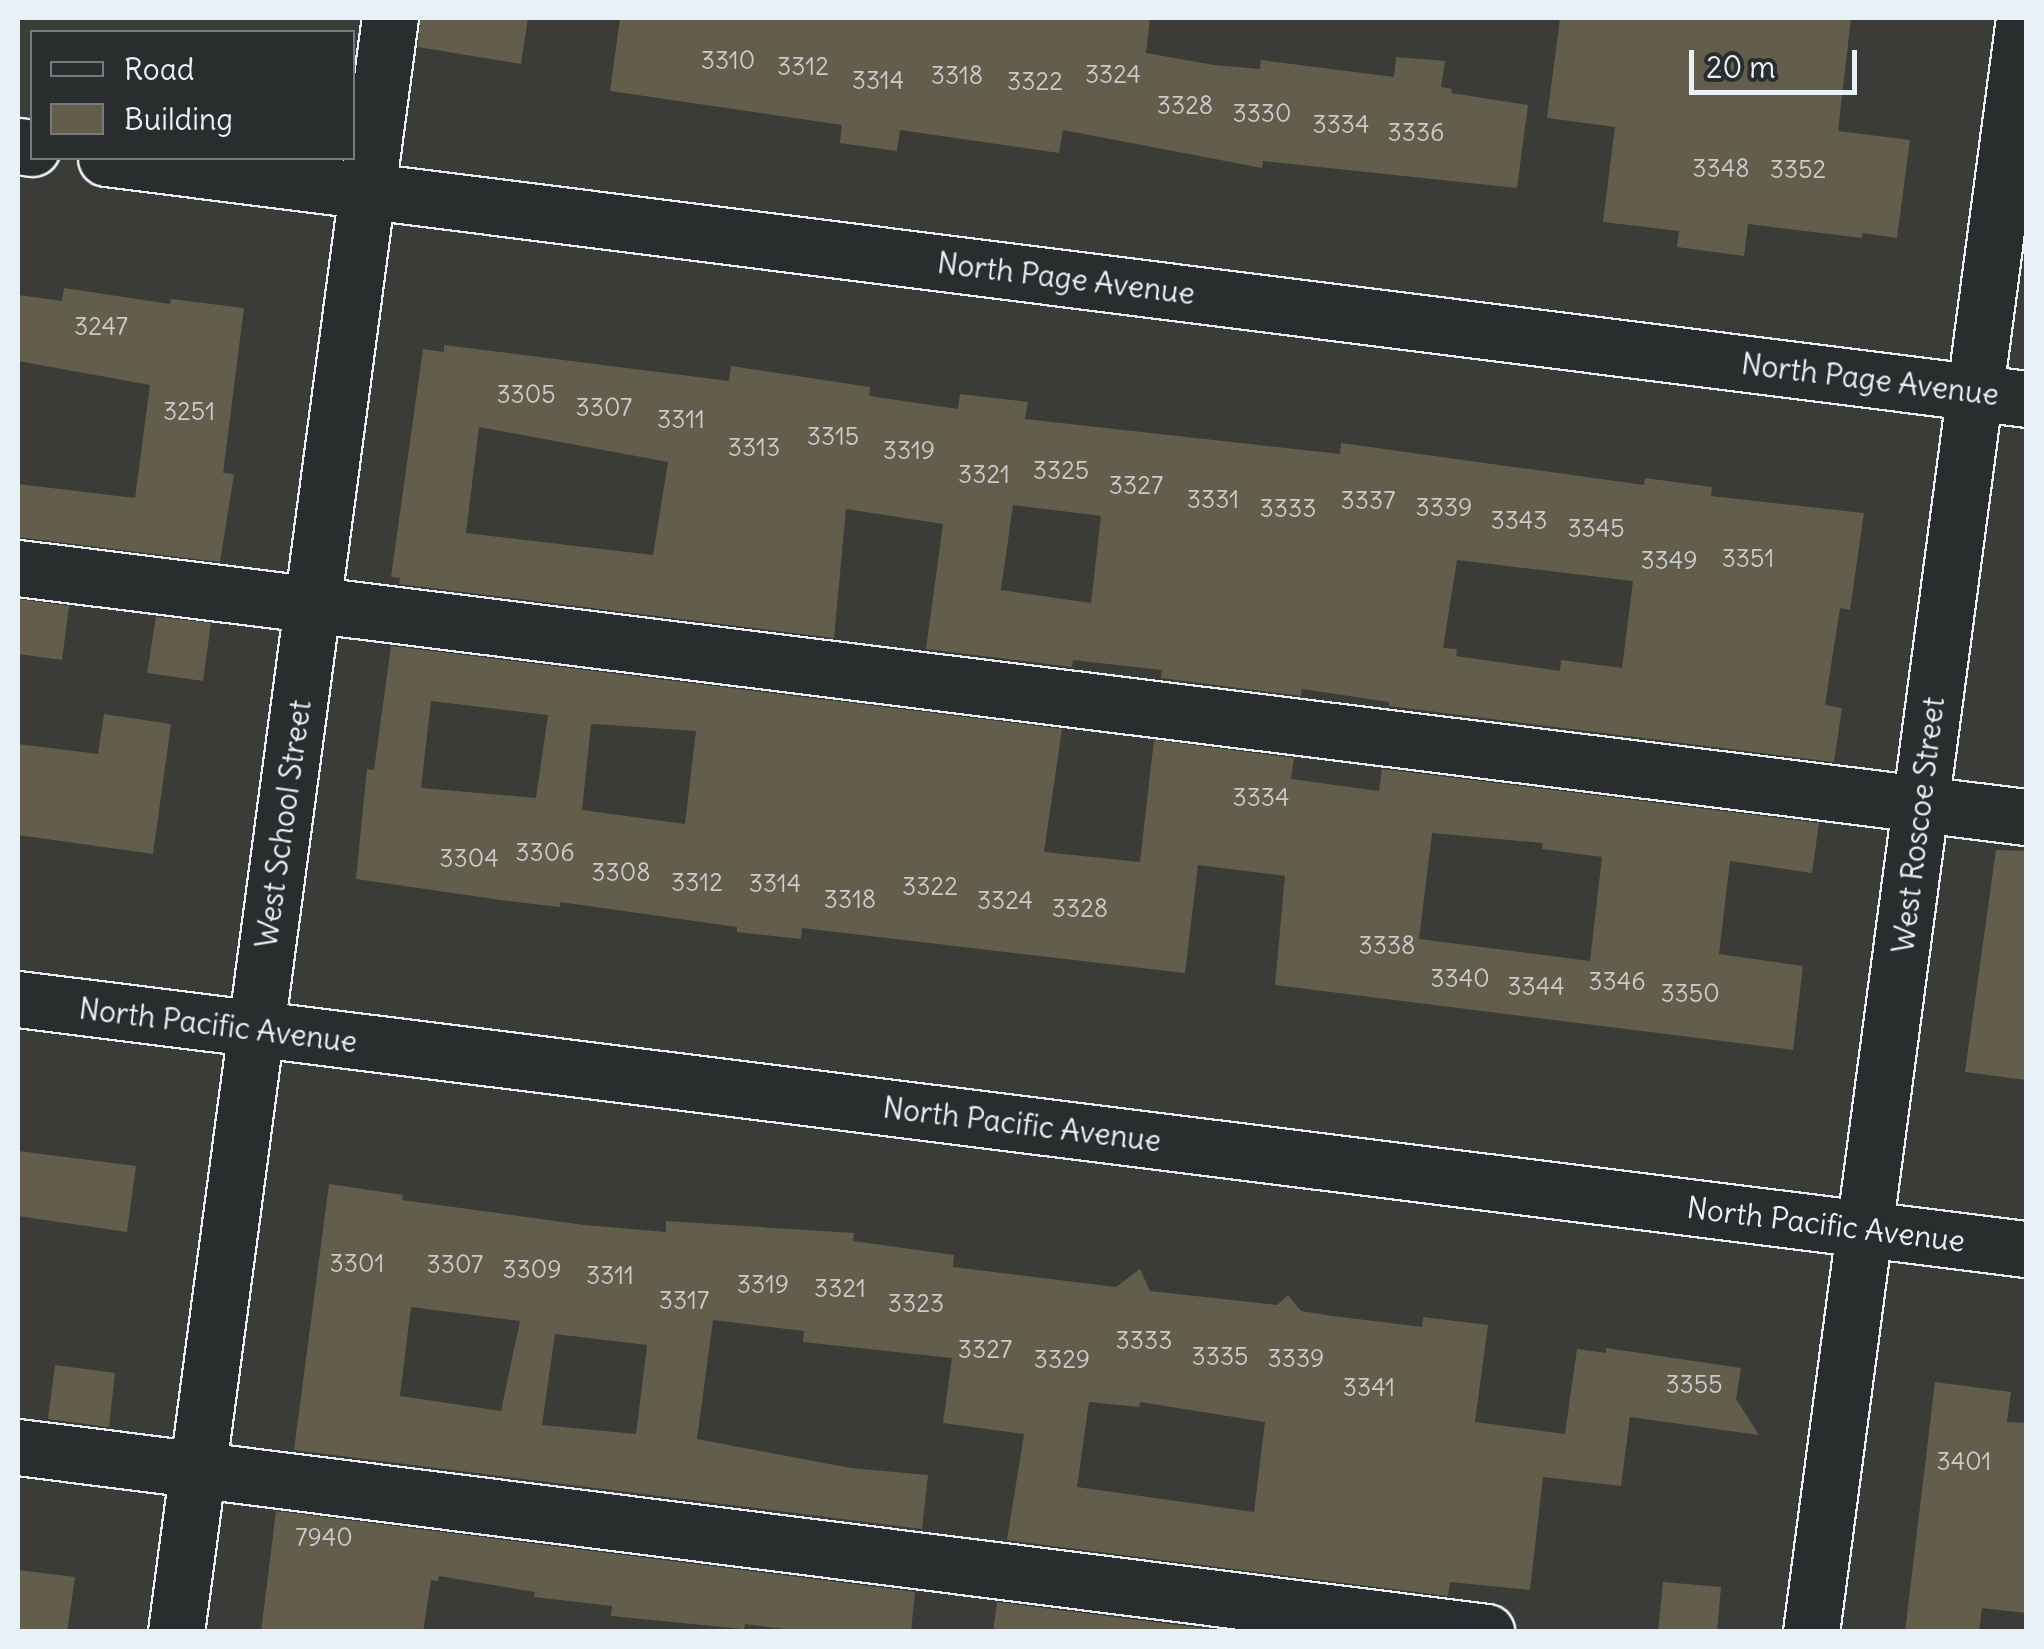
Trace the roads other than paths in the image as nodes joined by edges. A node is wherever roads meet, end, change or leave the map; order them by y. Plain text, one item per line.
1 (390, 18) edge
2 (2024, 18) edge
3 (122, 160) edge
4 (368, 190) junction
5 (2000, 396) edge
6 (18, 568) edge
7 (312, 604) junction
8 (1920, 804) junction
9 (2026, 817) edge
10 (18, 1000) edge
11 (256, 1030) junction
12 (1864, 1228) junction
13 (2026, 1249) edge
14 (18, 1447) edge
15 (198, 1470) junction
16 (176, 1632) edge
17 (1486, 1632) edge
18 (1811, 1632) edge

1 - 4 street, West School Street
2 - 5 street, West Roscoe Street
3 - 4 street, North Page Avenue
4 - 5 street, North Page Avenue
4 - 7 street, West School Street
5 - 8 street, West Roscoe Street
6 - 7 street
7 - 8 street
7 - 11 street, West School Street
8 - 9 street
8 - 12 street, West Roscoe Street
10 - 11 street, North Pacific Avenue
11 - 12 street, North Pacific Avenue
11 - 15 street, West School Street
12 - 13 street, North Pacific Avenue
12 - 18 street, West Roscoe Street
14 - 15 street
15 - 16 street, West School Street
15 - 17 street

